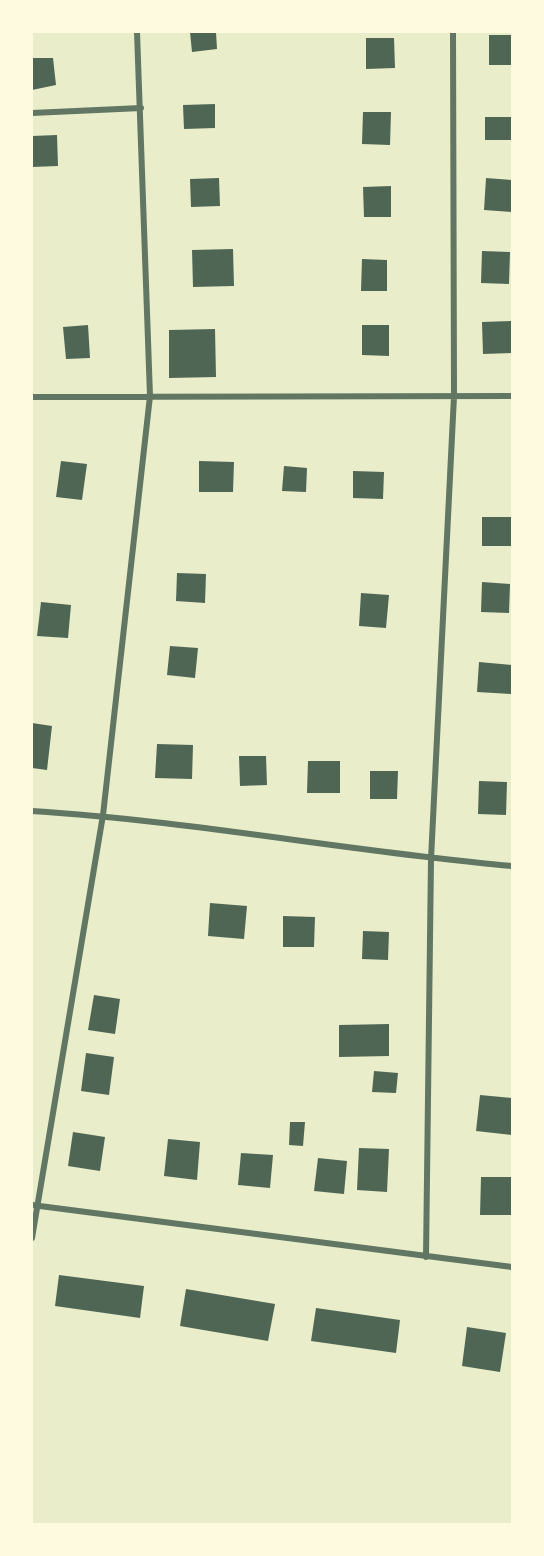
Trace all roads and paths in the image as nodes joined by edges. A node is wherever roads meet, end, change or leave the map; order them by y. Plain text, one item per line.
1 (137, 32) edge
2 (453, 32) edge
3 (141, 108) junction
4 (32, 113) edge
5 (150, 396) junction
6 (454, 396) junction
7 (513, 396) edge
8 (32, 397) edge
9 (32, 811) edge
10 (103, 815) junction
11 (431, 859) junction
12 (513, 866) edge
13 (34, 1206) edge
14 (32, 1238) edge
15 (426, 1257) junction
16 (513, 1267) edge

1 - 3 street
2 - 6 street
3 - 4 street
3 - 5 street
5 - 6 street
5 - 8 street
5 - 10 street
6 - 7 street
6 - 11 street
9 - 10 street
10 - 11 street
10 - 13 street
11 - 12 street
11 - 15 street
13 - 14 street
13 - 15 street
15 - 16 street

